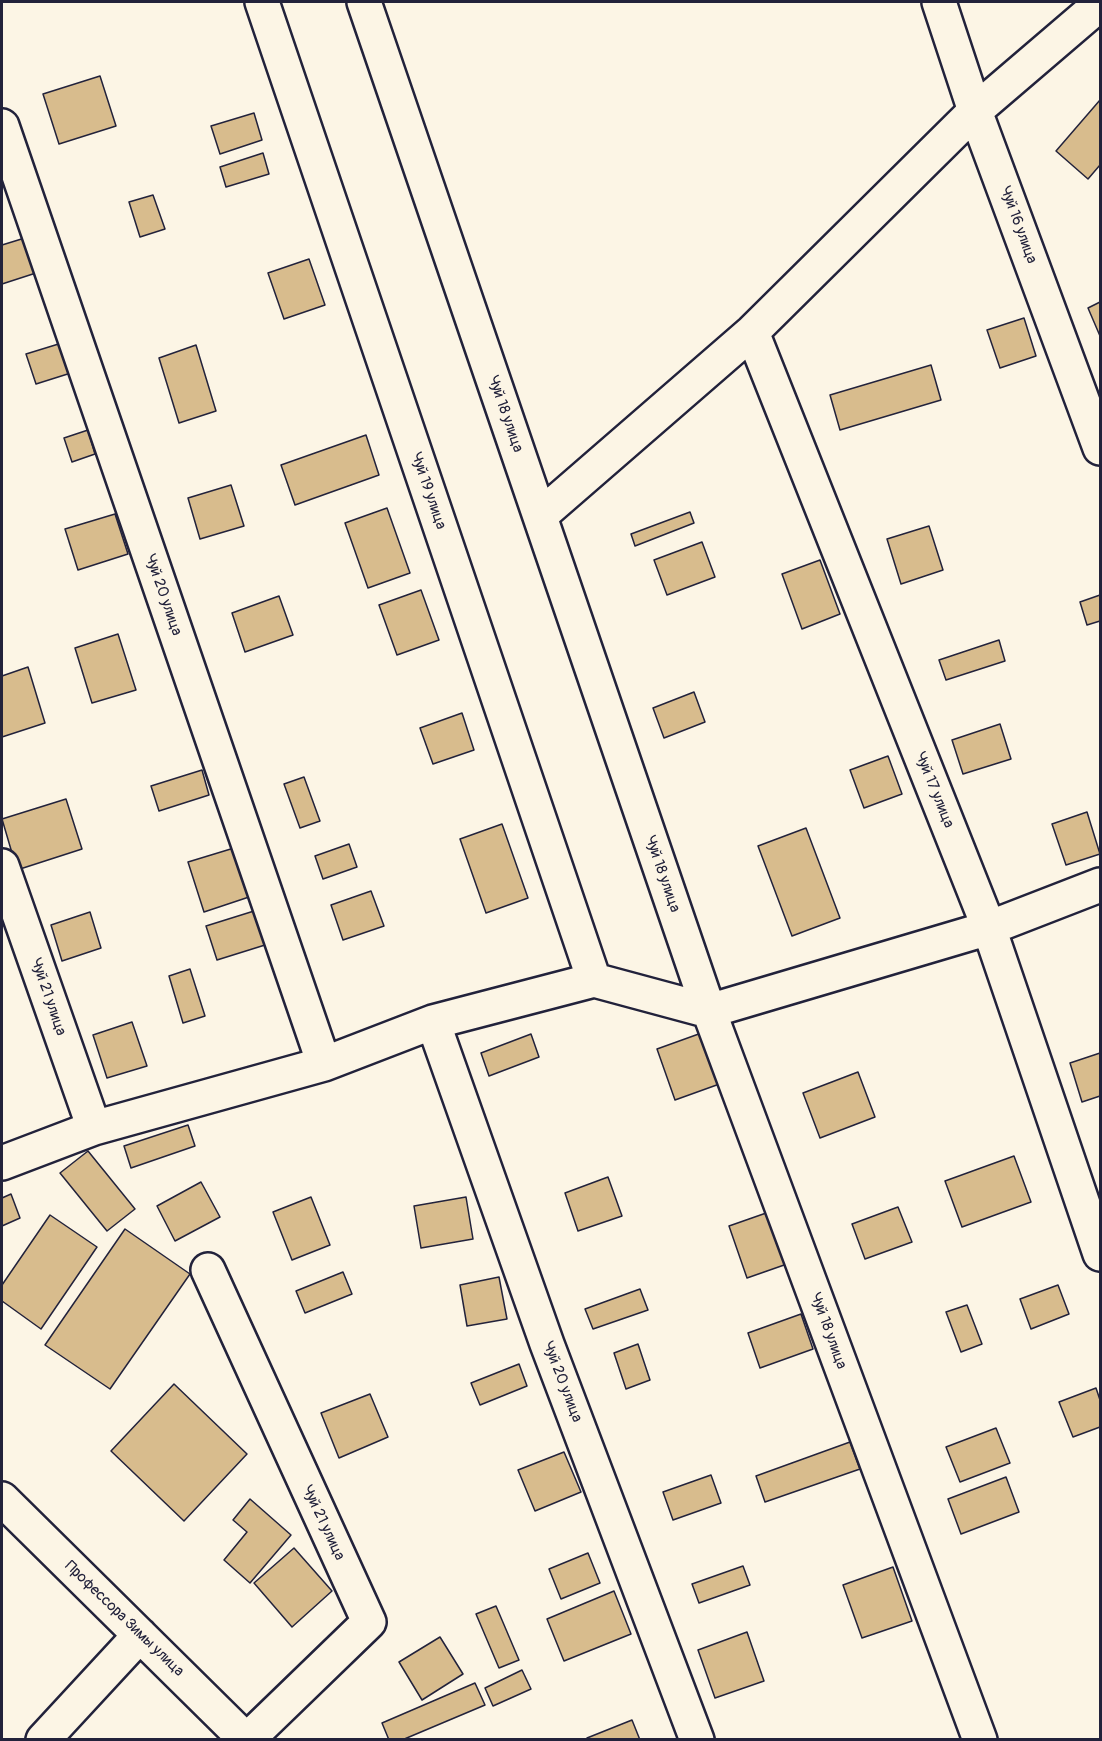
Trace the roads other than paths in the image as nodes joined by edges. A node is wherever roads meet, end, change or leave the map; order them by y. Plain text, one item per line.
1 (262, 2) edge
2 (364, 2) edge
3 (939, 2) edge
4 (1101, 4) edge
5 (975, 111) junction
6 (2, 126) edge
7 (752, 332) junction
8 (1101, 448) edge
9 (540, 516) junction
10 (2, 866) edge
11 (1101, 885) edge
12 (988, 928) junction
13 (594, 980) junction
14 (709, 1011) junction
15 (433, 1022) junction
16 (324, 1064) junction
17 (94, 1128) junction
18 (2, 1163) edge
19 (1101, 1254) edge
20 (208, 1270) dead end
21 (2, 1499) edge
22 (140, 1635) junction
23 (43, 1740) edge
24 (246, 1740) edge
25 (697, 1740) edge
26 (980, 1740) edge

1 - 13 street, Чуй 19 улица
2 - 9 street, Чуй 18 улица
3 - 5 street, Чуй 16 улица
4 - 5 street
5 - 7 street
5 - 8 street, Чуй 16 улица
6 - 16 street, Чуй 20 улица
7 - 9 street
7 - 12 street, Чуй 17 улица
9 - 14 street, Чуй 18 улица
10 - 17 street, Чуй 21 улица
11 - 12 street
12 - 14 street
12 - 19 street, Чуй 17 улица
13 - 14 street
13 - 15 street
14 - 26 street, Чуй 18 улица
15 - 16 street
15 - 25 street, Чуй 20 улица
16 - 17 street
17 - 18 street
20 - 24 street, Чуй 21 улица
21 - 22 street, Профессора Зимы улица
22 - 23 street
22 - 24 street, Профессора Зимы улица

